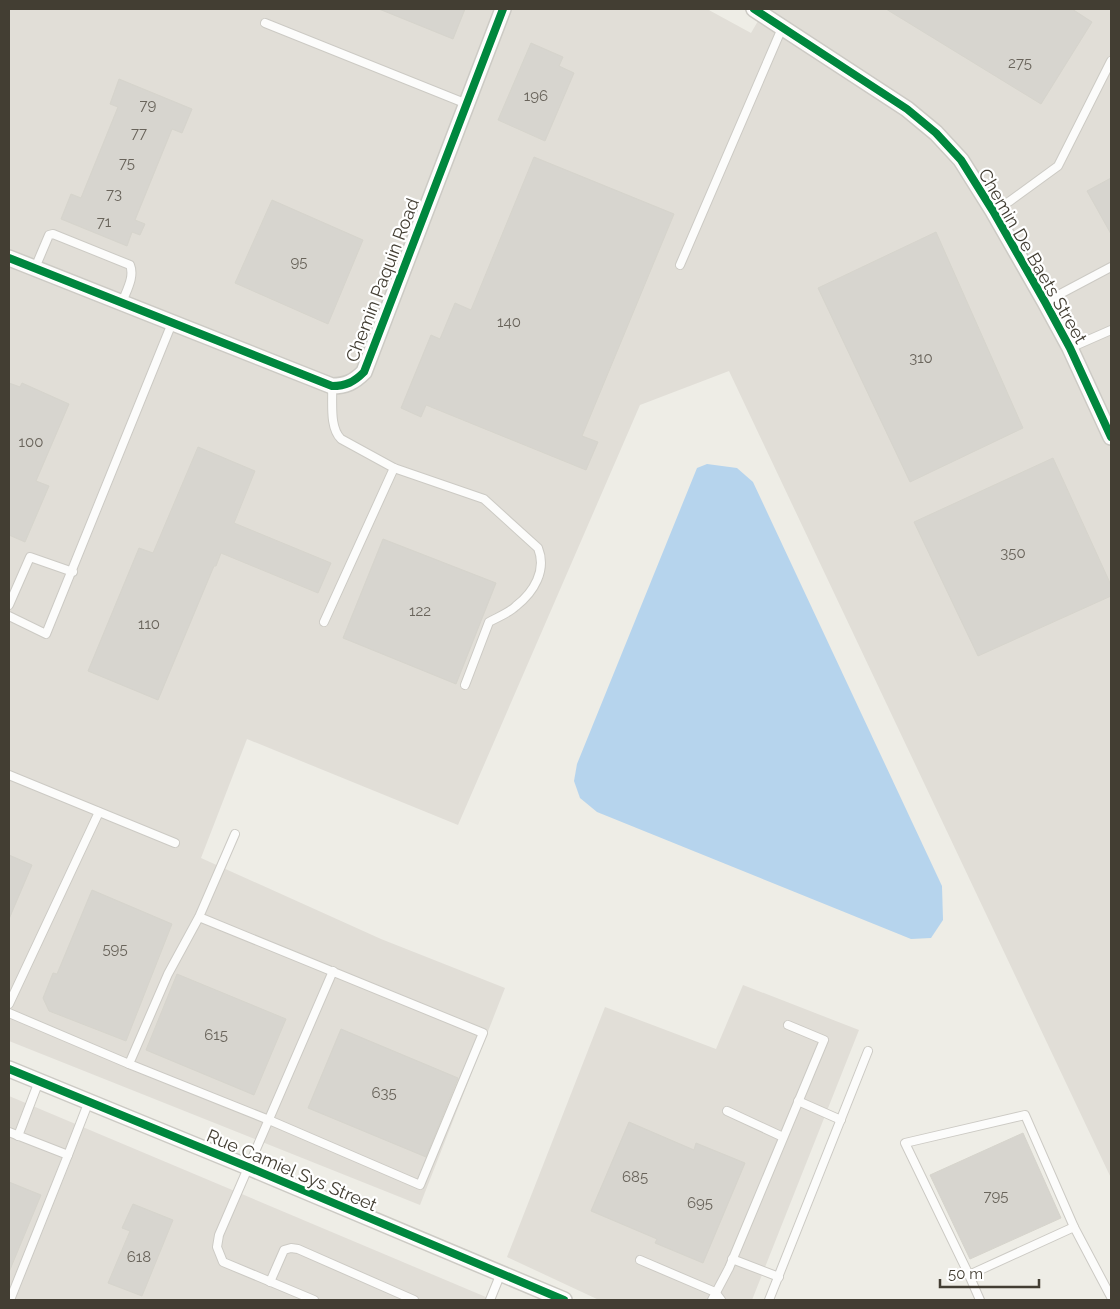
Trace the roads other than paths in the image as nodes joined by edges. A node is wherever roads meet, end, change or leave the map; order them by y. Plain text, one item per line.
1 (503, 9) edge
2 (754, 9) edge
3 (265, 23) dead end
4 (782, 28) junction
5 (1111, 61) edge
6 (467, 104) junction
7 (994, 211) junction
8 (9, 258) edge
9 (680, 265) dead end
10 (1111, 267) edge
11 (35, 268) junction
12 (1045, 302) junction
13 (122, 303) junction
14 (172, 323) junction
15 (1111, 330) edge
16 (1070, 348) junction
17 (332, 386) junction
18 (1111, 437) edge
19 (394, 468) junction
20 (73, 572) junction
21 (9, 605) edge
22 (9, 616) edge
23 (324, 622) dead end
24 (465, 685) dead end
25 (9, 775) edge
26 (99, 812) junction
27 (235, 834) dead end
28 (175, 843) dead end
29 (199, 916) junction
30 (333, 971) junction
31 (9, 1004) edge
32 (9, 1013) edge
33 (788, 1025) dead end
34 (868, 1050) dead end
35 (129, 1064) junction
36 (9, 1069) edge
37 (39, 1081) junction
38 (88, 1101) junction
39 (798, 1101) junction
40 (727, 1111) dead end
41 (269, 1120) junction
42 (841, 1120) junction
43 (9, 1132) edge
44 (18, 1136) junction
45 (783, 1137) junction
46 (68, 1155) junction
47 (248, 1167) junction
48 (1074, 1227) junction
49 (732, 1259) junction
50 (640, 1260) dead end
51 (501, 1274) junction
52 (969, 1275) junction
53 (778, 1277) junction
54 (270, 1282) junction
55 (715, 1292) junction
56 (1111, 1298) edge
57 (10, 1300) edge
58 (314, 1300) edge
59 (414, 1300) edge
60 (490, 1300) edge
61 (564, 1300) edge
62 (712, 1300) edge
63 (720, 1300) edge
64 (769, 1300) edge
65 (980, 1300) edge

1 - 6 street, Chemin Paquin Road
2 - 4 street, Chemin De Baets Street
3 - 6 lane
4 - 7 street, Chemin De Baets Street
4 - 9 lane
5 - 7 lane
6 - 17 street, Chemin Paquin Road
7 - 12 street, Chemin De Baets Street
8 - 11 street
10 - 12 lane
11 - 13 street
11 - 13 lane
12 - 16 street, Chemin De Baets Street
13 - 14 street
14 - 17 street
14 - 20 lane
15 - 16 lane
16 - 18 street, Chemin De Baets Street
17 - 19 lane
19 - 23 lane
19 - 24 lane
20 - 21 lane
20 - 22 lane
25 - 26 lane
26 - 28 lane
26 - 31 lane
27 - 29 lane
29 - 30 lane
29 - 35 lane
30 - 41 lane
30 - 41 lane
32 - 35 lane
33 - 39 lane
34 - 42 lane
35 - 41 lane
36 - 37 street, Rue Camiel Sys Street
37 - 38 street, Rue Camiel Sys Street
37 - 44 lane
38 - 46 lane
38 - 47 street, Rue Camiel Sys Street
39 - 42 lane
39 - 45 lane
40 - 45 lane
41 - 47 lane
42 - 53 lane
43 - 44 lane
44 - 46 lane
45 - 49 lane
46 - 57 lane
47 - 51 street, Rue Camiel Sys Street
47 - 54 lane
48 - 52 lane
48 - 52 lane
48 - 56 lane
49 - 53 lane
49 - 55 lane
50 - 55 lane
51 - 60 lane
51 - 61 street, Rue Camiel Sys Street
52 - 65 lane
53 - 64 lane
54 - 58 lane
54 - 59 lane
55 - 62 lane
55 - 63 lane

